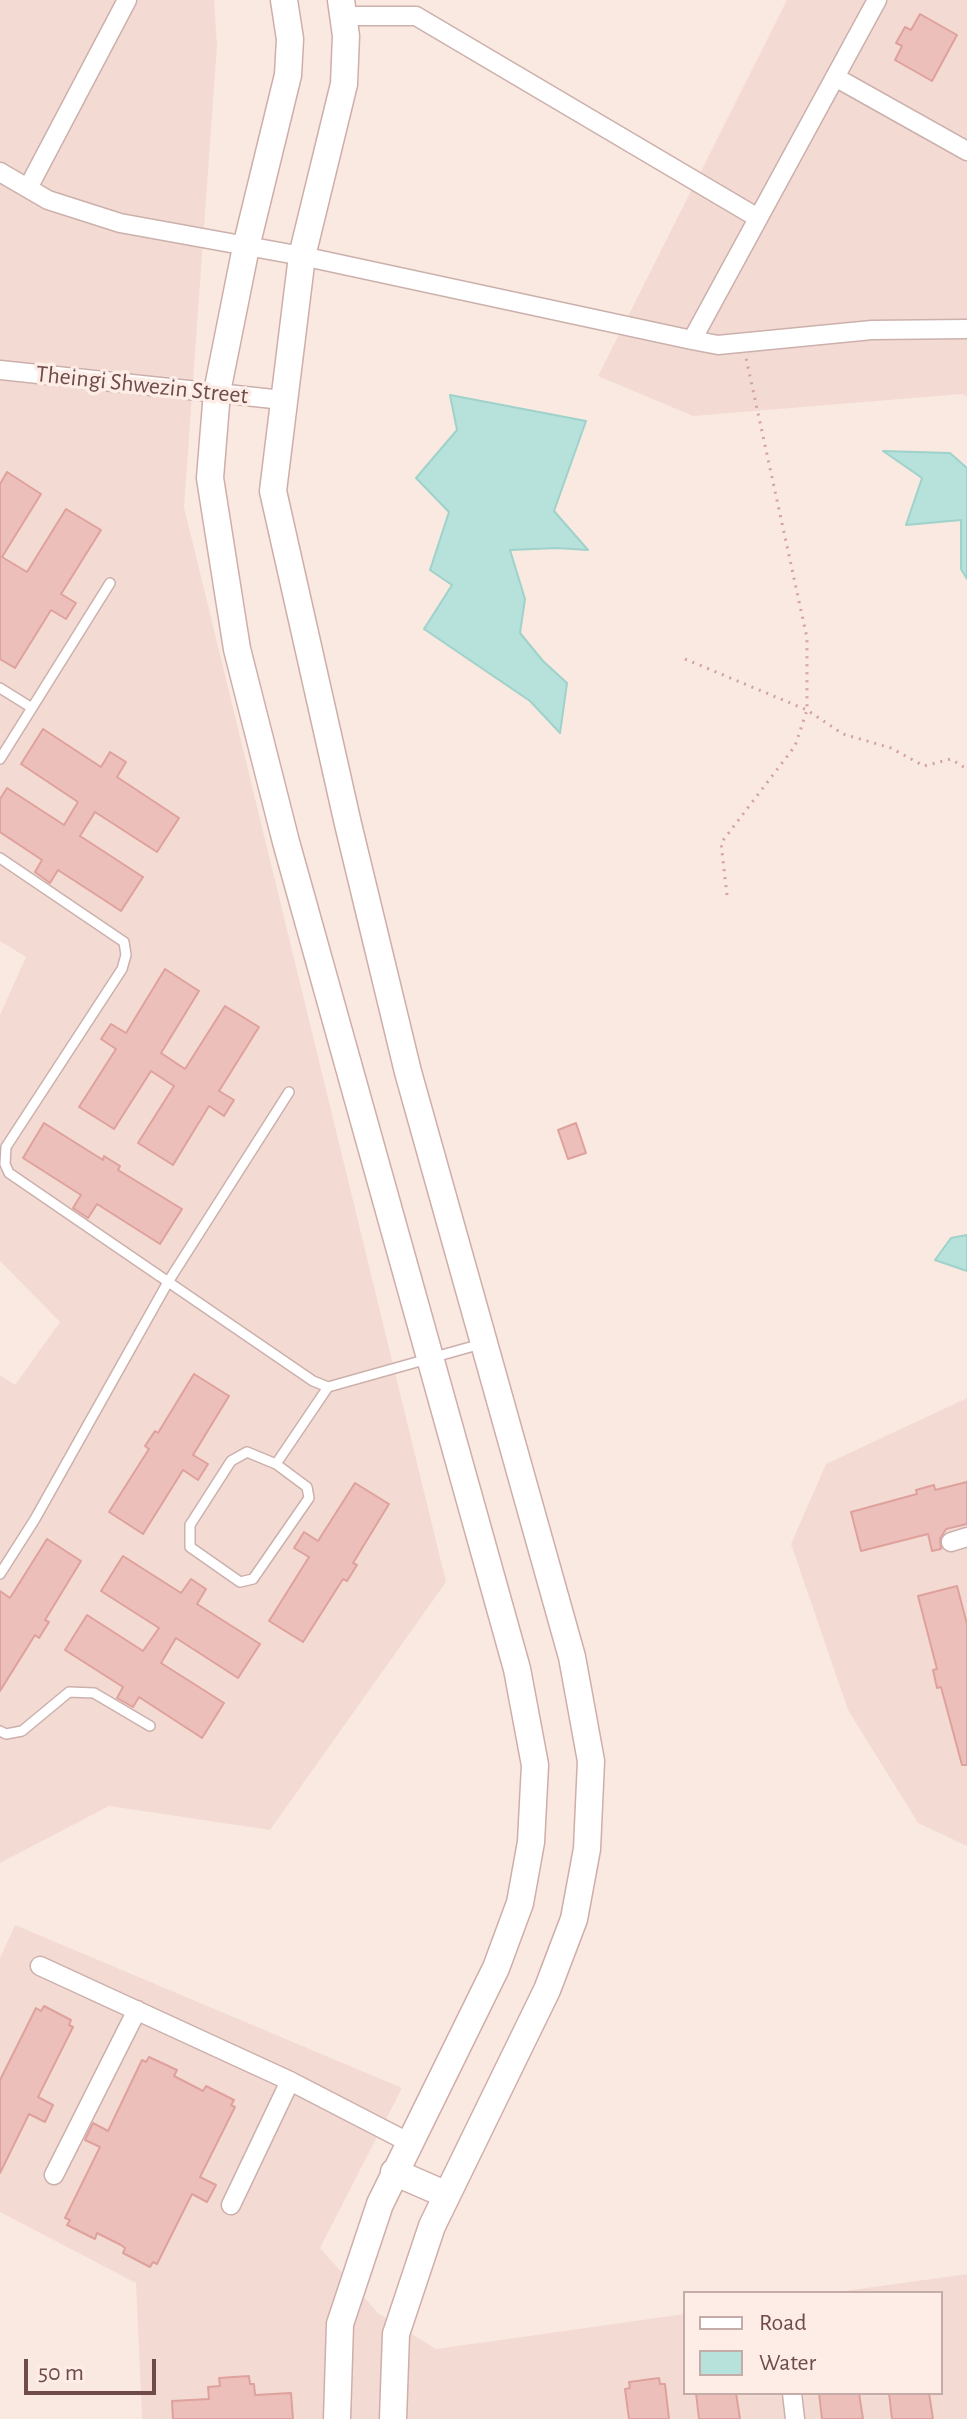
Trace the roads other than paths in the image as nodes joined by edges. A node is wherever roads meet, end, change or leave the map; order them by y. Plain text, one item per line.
1 (127, 0) edge
2 (284, 0) edge
3 (877, 0) edge
4 (342, 8) edge
5 (420, 8) edge
6 (835, 77) junction
7 (967, 151) edge
8 (0, 172) edge
9 (28, 188) junction
10 (758, 218) junction
11 (246, 247) junction
12 (302, 256) junction
13 (967, 329) edge
14 (692, 340) junction
15 (0, 370) edge
16 (217, 392) junction
17 (283, 400) junction
18 (110, 583) dead end
19 (0, 688) edge
20 (32, 708) junction
21 (0, 759) edge
22 (0, 858) edge
23 (289, 1092) dead end
24 (168, 1282) junction
25 (484, 1343) junction
26 (430, 1359) junction
27 (328, 1387) junction
28 (276, 1464) junction
29 (0, 1574) edge
30 (150, 1726) dead end
31 (0, 1731) edge
32 (40, 1966) dead end
33 (137, 2010) junction
34 (290, 2081) junction
35 (408, 2142) junction
36 (394, 2172) junction
37 (54, 2175) dead end
38 (447, 2195) junction
39 (231, 2205) dead end
40 (792, 2395) edge
41 (337, 2419) edge
42 (393, 2419) edge
43 (795, 2419) edge

1 - 9 street
2 - 11 street
3 - 6 street
4 - 5 street
4 - 12 street
5 - 10 street
6 - 7 street
6 - 10 street
8 - 9 street
9 - 11 street
10 - 14 street
11 - 12 street
11 - 16 street
12 - 14 street
12 - 17 street
13 - 14 street
15 - 16 street, Theingi Shwezin Street
16 - 17 street, Theingi Shwezin Street
16 - 26 street
17 - 25 street
18 - 20 lane
19 - 20 lane
20 - 21 lane
22 - 24 lane
23 - 24 lane
24 - 27 lane
24 - 29 lane
25 - 26 lane
25 - 38 street
26 - 27 lane
26 - 35 street
27 - 28 lane
28 - 28 lane
30 - 31 lane
32 - 33 street
33 - 34 street
33 - 37 street
34 - 35 street
34 - 39 street
35 - 36 street
36 - 38 street
36 - 41 street
38 - 42 street
40 - 43 street

